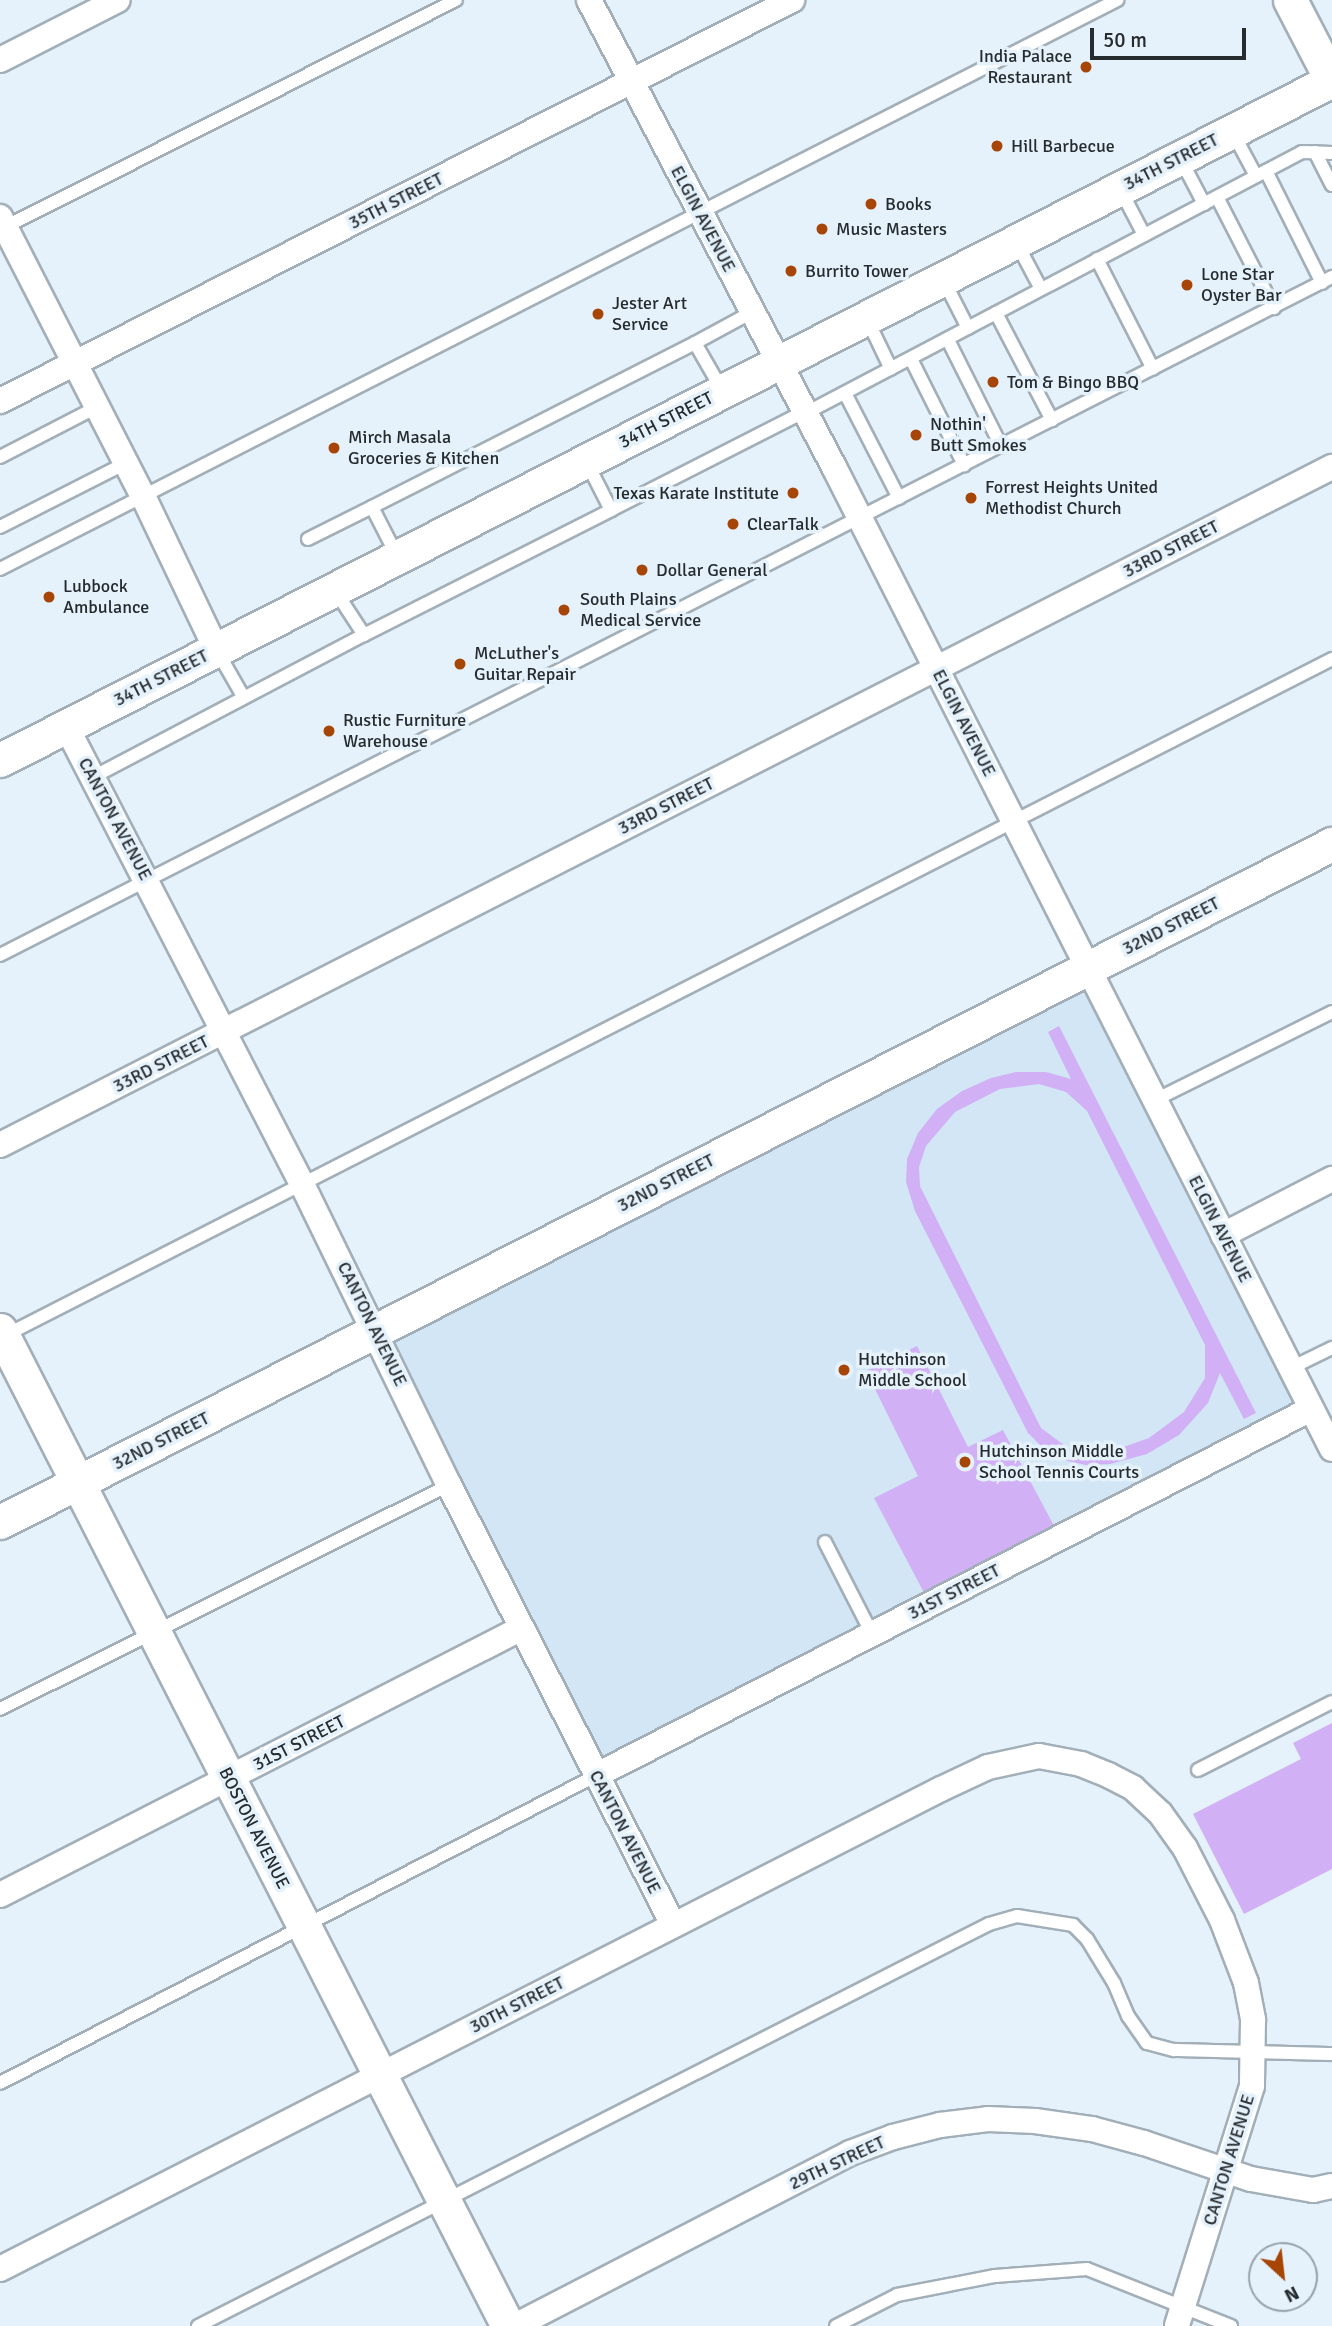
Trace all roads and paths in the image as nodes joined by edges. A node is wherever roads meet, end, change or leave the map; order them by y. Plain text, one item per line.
1 (118, 0) edge
2 (456, 0) edge
3 (589, 0) edge
4 (792, 0) edge
5 (1117, 0) edge
6 (1290, 0) edge
7 (0, 60) edge
8 (1332, 81) edge
9 (631, 82) junction
10 (1232, 131) junction
11 (1315, 152) junction
12 (1332, 153) edge
13 (1180, 158) junction
14 (1261, 174) junction
15 (1332, 185) edge
16 (1120, 188) junction
17 (1217, 197) junction
18 (1203, 204) junction
19 (701, 214) junction
20 (2, 225) edge
21 (1144, 235) junction
22 (1015, 242) junction
23 (1097, 259) junction
24 (943, 279) junction
25 (1327, 280) edge
26 (1041, 289) junction
27 (1274, 308) junction
28 (752, 312) junction
29 (996, 313) junction
30 (866, 318) junction
31 (968, 328) junction
32 (948, 340) junction
33 (695, 343) junction
34 (911, 359) junction
35 (779, 362) junction
36 (75, 363) junction
37 (891, 369) junction
38 (1153, 369) junction
39 (723, 391) junction
40 (845, 393) junction
41 (0, 401) edge
42 (97, 408) junction
43 (805, 412) junction
44 (1052, 420) junction
45 (1001, 446) junction
46 (0, 457) edge
47 (586, 460) junction
48 (126, 463) junction
49 (964, 465) junction
50 (1332, 467) edge
51 (143, 496) junction
52 (898, 498) junction
53 (372, 507) junction
54 (611, 510) junction
55 (860, 518) junction
56 (0, 527) edge
57 (308, 539) dead end
58 (397, 557) junction
59 (0, 569) edge
60 (334, 589) junction
61 (364, 635) junction
62 (216, 649) junction
63 (1332, 659) edge
64 (937, 668) junction
65 (243, 698) junction
66 (66, 726) junction
67 (0, 760) edge
68 (93, 777) junction
69 (1014, 821) junction
70 (1332, 844) edge
71 (147, 880) junction
72 (0, 956) edge
73 (1089, 967) junction
74 (1332, 1012) edge
75 (223, 1032) junction
76 (1156, 1100) junction
77 (0, 1145) edge
78 (1332, 1179) edge
79 (302, 1184) junction
80 (1223, 1235) junction
81 (376, 1331) junction
82 (1, 1335) edge
83 (1332, 1348) edge
84 (1291, 1368) junction
85 (1311, 1409) junction
86 (1332, 1450) edge
87 (76, 1484) junction
88 (449, 1485) junction
89 (0, 1522) edge
90 (825, 1542) dead end
91 (522, 1628) junction
92 (153, 1630) junction
93 (872, 1634) junction
94 (1332, 1702) edge
95 (0, 1709) edge
96 (1039, 1756) joint
97 (1198, 1770) dead end
98 (597, 1775) junction
99 (229, 1778) junction
100 (0, 1895) edge
101 (673, 1925) junction
102 (304, 1928) junction
103 (1253, 2053) junction
104 (1332, 2054) edge
105 (380, 2075) junction
106 (0, 2083) edge
107 (1227, 2169) junction
108 (1332, 2186) edge
109 (444, 2201) junction
110 (0, 2269) edge
111 (1180, 2316) edge
112 (198, 2326) edge
113 (508, 2326) edge
114 (515, 2326) edge
115 (836, 2326) edge
116 (1231, 2326) edge

1 - 7 street
2 - 20 lane
3 - 9 street, ELGIN AVENUE
4 - 9 street, 35TH STREET
5 - 19 lane
6 - 8 street
8 - 10 street, 34TH STREET
9 - 19 street, ELGIN AVENUE
9 - 36 street, 35TH STREET
10 - 13 street, 34TH STREET
10 - 14 lane
11 - 12 lane
11 - 14 lane
11 - 15 lane
13 - 16 street, 34TH STREET
13 - 18 lane
14 - 17 lane
14 - 25 lane
16 - 21 lane
16 - 22 street, 34TH STREET
17 - 18 lane
17 - 27 lane
18 - 21 lane
19 - 28 street, ELGIN AVENUE
19 - 51 lane
20 - 36 street
21 - 23 lane
22 - 24 street, 34TH STREET
22 - 26 lane
23 - 26 lane
23 - 38 lane
24 - 30 street, 34TH STREET
24 - 31 lane
25 - 27 lane
26 - 29 lane
27 - 38 lane
28 - 33 lane
28 - 35 street, ELGIN AVENUE
29 - 31 lane
29 - 44 lane
30 - 35 street, 34TH STREET
30 - 37 lane
31 - 32 lane
32 - 34 lane
32 - 45 lane
33 - 39 lane
33 - 53 lane
34 - 37 lane
34 - 49 lane
35 - 39 street, 34TH STREET
35 - 43 street, ELGIN AVENUE
36 - 41 street, 35TH STREET
36 - 42 street
37 - 40 lane
38 - 44 lane
39 - 47 street, 34TH STREET
40 - 43 lane
40 - 52 lane
42 - 46 lane
42 - 48 street
43 - 54 lane
43 - 55 street, ELGIN AVENUE
44 - 45 lane
45 - 49 lane
47 - 54 lane
47 - 58 street, 34TH STREET
48 - 51 street
48 - 56 lane
49 - 52 lane
50 - 64 street, 33RD STREET
51 - 59 lane
51 - 62 street
52 - 55 lane
53 - 57 lane
53 - 58 lane
54 - 61 lane
55 - 64 street, ELGIN AVENUE
55 - 71 lane
58 - 60 street, 34TH STREET
60 - 61 lane
60 - 62 street, 34TH STREET
61 - 65 lane
62 - 65 lane
62 - 66 street, 34TH STREET
63 - 69 lane
64 - 69 street, ELGIN AVENUE
64 - 75 street, 33RD STREET
65 - 68 lane
66 - 67 street, 34TH STREET
66 - 68 street, CANTON AVENUE
68 - 71 street, CANTON AVENUE
69 - 73 street, ELGIN AVENUE
69 - 79 lane
70 - 73 street, 32ND STREET
71 - 72 lane
71 - 75 street, CANTON AVENUE
73 - 76 street, ELGIN AVENUE
73 - 81 street, 32ND STREET
74 - 76 lane
75 - 77 street, 33RD STREET
75 - 79 street, CANTON AVENUE
76 - 80 street, ELGIN AVENUE
78 - 80 street
79 - 81 street, CANTON AVENUE
79 - 82 lane
80 - 84 street, ELGIN AVENUE
81 - 87 street, 32ND STREET
81 - 88 street, CANTON AVENUE
82 - 87 street, BOSTON AVENUE
83 - 84 lane
84 - 85 street, ELGIN AVENUE
85 - 86 street, ELGIN AVENUE
85 - 93 street, 31ST STREET
87 - 89 street, 32ND STREET
87 - 92 street, BOSTON AVENUE
88 - 91 street, CANTON AVENUE
88 - 92 lane
90 - 93 lane
91 - 98 street, CANTON AVENUE
91 - 99 street, 31ST STREET
92 - 95 lane
92 - 99 street, BOSTON AVENUE
93 - 98 street, 31ST STREET
94 - 97 lane
96 - 101 street, 30TH STREET
96 - 103 street, CANTON AVENUE
98 - 101 street, CANTON AVENUE
98 - 102 lane
99 - 100 street, 31ST STREET
99 - 102 street, BOSTON AVENUE
101 - 105 street, 30TH STREET
102 - 105 street, BOSTON AVENUE
102 - 106 lane
103 - 104 lane
103 - 107 street, CANTON AVENUE
103 - 109 lane
105 - 109 street, BOSTON AVENUE
105 - 110 street, 30TH STREET
107 - 108 street, 29TH STREET
107 - 111 street, CANTON AVENUE
107 - 114 street, 29TH STREET
109 - 112 lane
109 - 113 street, BOSTON AVENUE
111 - 115 lane
111 - 116 lane

